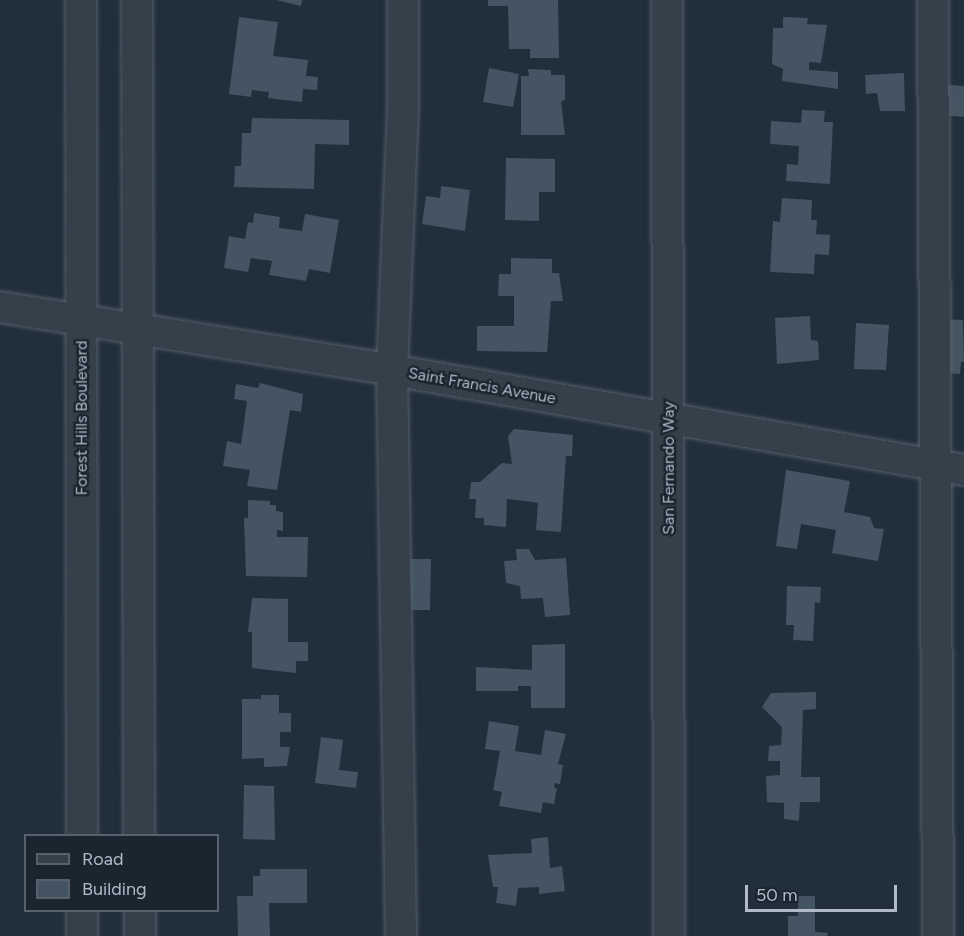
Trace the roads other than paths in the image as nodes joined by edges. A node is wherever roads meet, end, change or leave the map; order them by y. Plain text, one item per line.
1 (81, 0) edge
2 (137, 0) edge
3 (403, 0) edge
4 (667, 0) edge
5 (933, 0) edge
6 (0, 307) edge
7 (82, 320) junction
8 (138, 331) junction
9 (392, 370) junction
10 (669, 420) junction
11 (951, 468) edge
12 (82, 834) edge
13 (140, 834) edge
14 (82, 912) edge
15 (140, 912) edge
16 (82, 936) edge
17 (140, 936) edge
18 (401, 936) edge
19 (669, 936) edge
20 (938, 936) edge

1 - 7 street, Forest Hills Boulevard
2 - 8 street
3 - 9 street
4 - 10 street, San Fernando Way
5 - 11 street
6 - 7 street, Saint Francis Avenue
7 - 8 street, Saint Francis Avenue
7 - 12 street, Forest Hills Boulevard
8 - 9 street, Saint Francis Avenue
8 - 13 street
9 - 10 street, Saint Francis Avenue
9 - 18 street
10 - 11 street, Saint Francis Avenue
10 - 19 street, San Fernando Way
11 - 20 street
14 - 16 street
15 - 17 street

